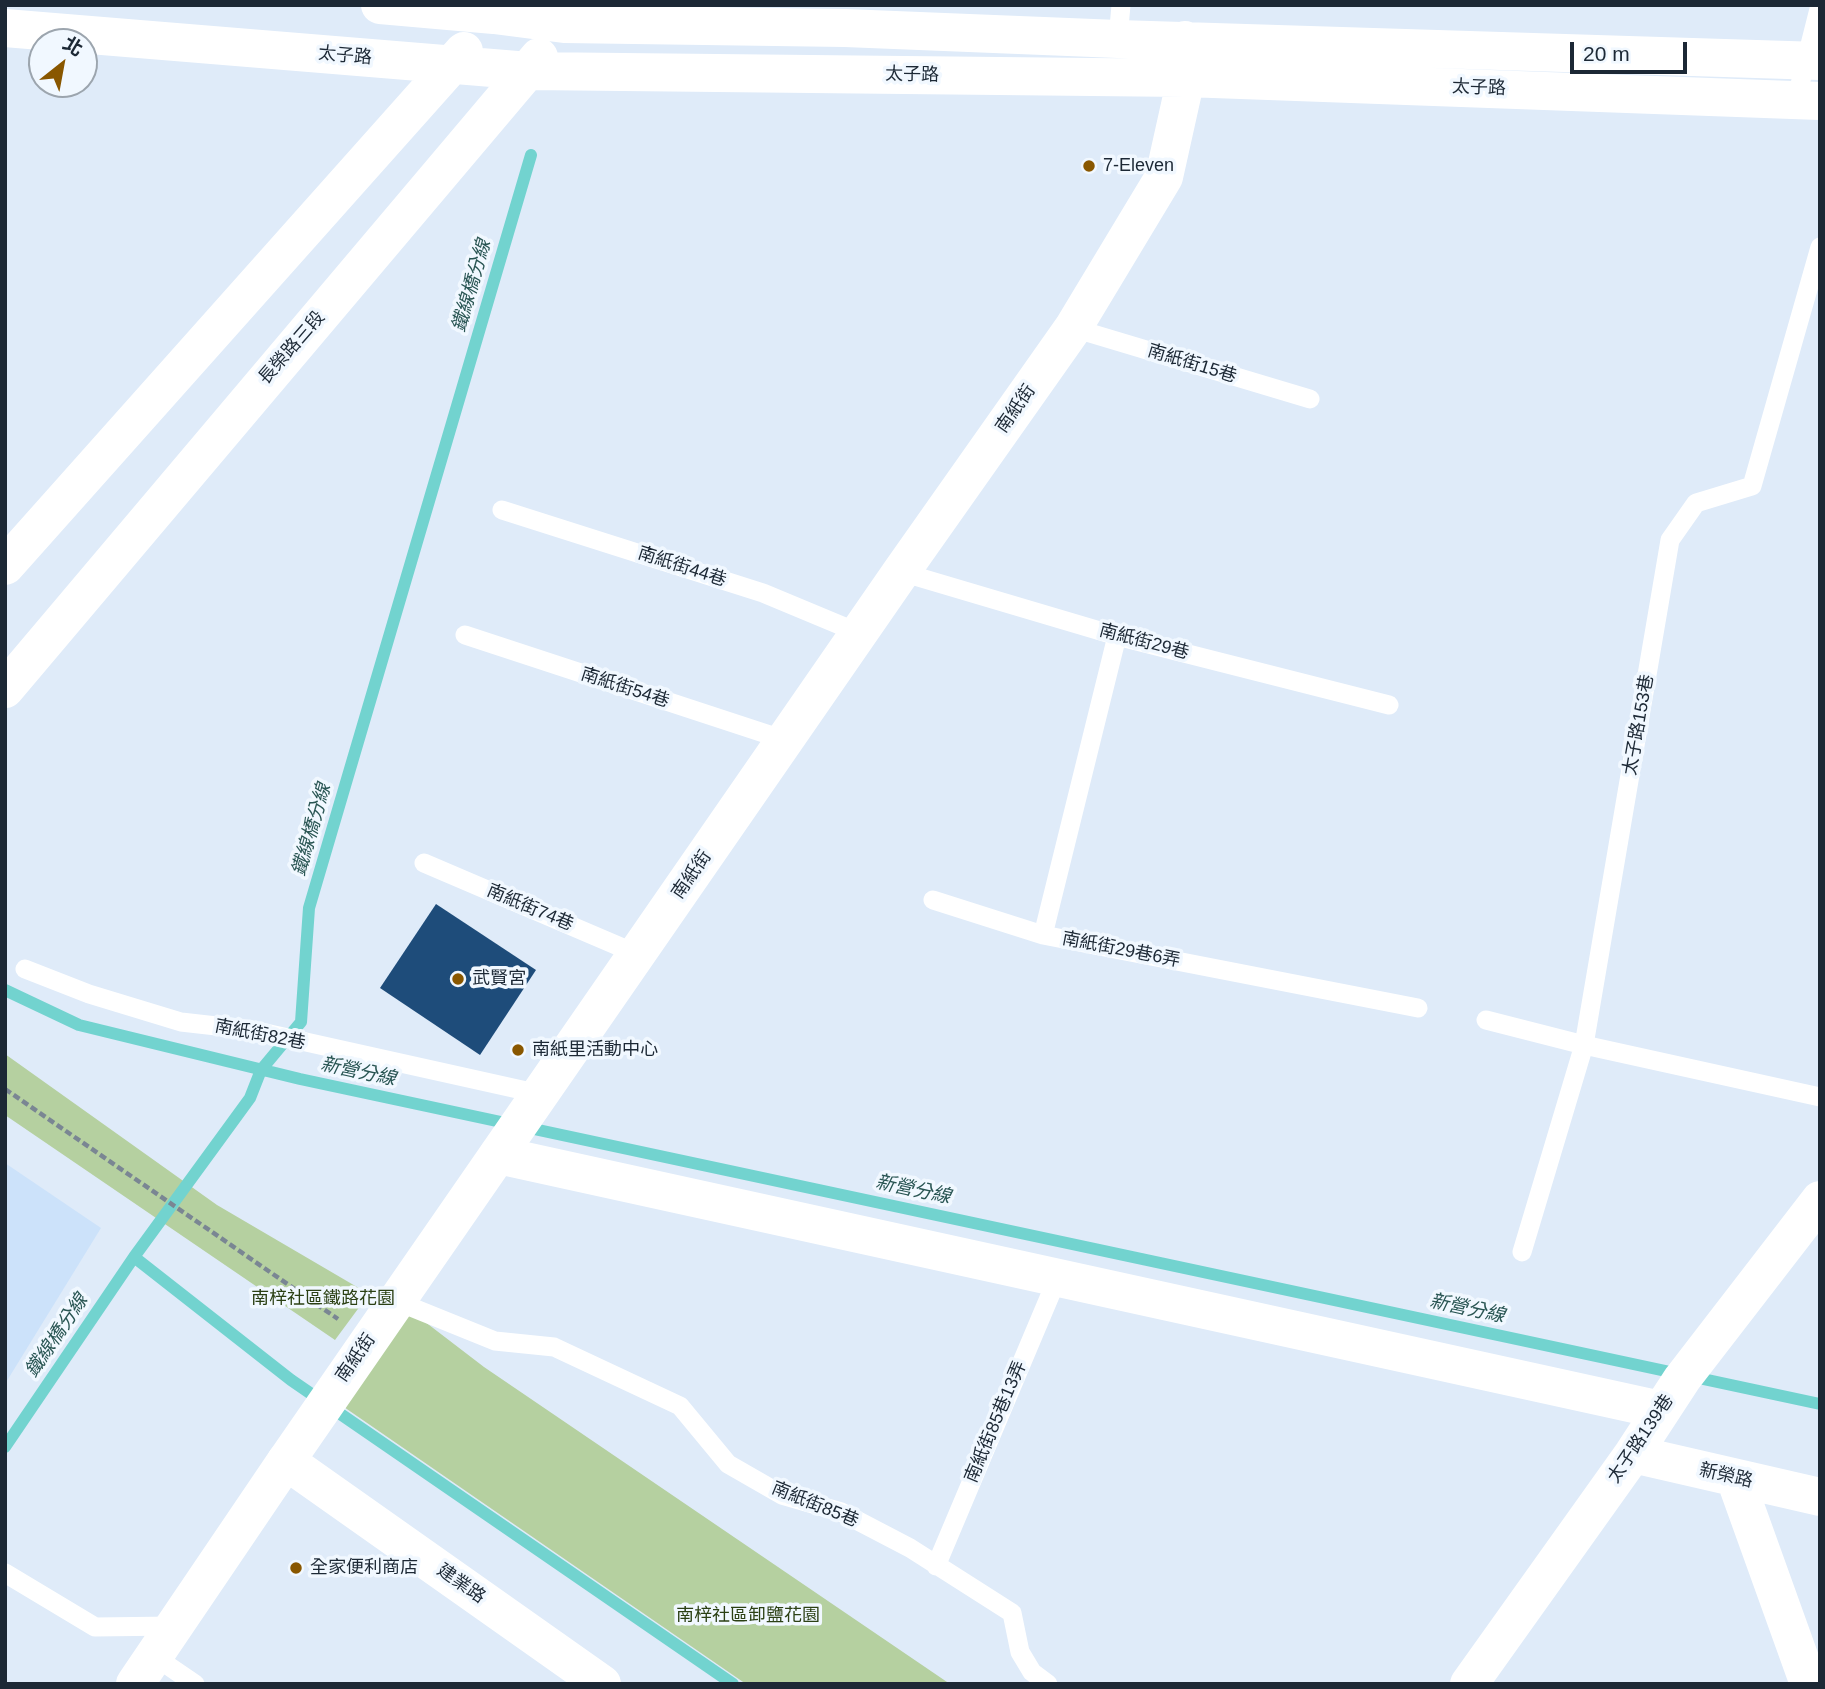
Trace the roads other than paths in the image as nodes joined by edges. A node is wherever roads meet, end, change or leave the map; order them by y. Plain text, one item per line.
1 (380, 5) edge
2 (606, 5) edge
3 (1820, 5) edge
4 (497, 10) edge
5 (570, 14) edge
6 (831, 16) edge
7 (1119, 22) edge
8 (5, 28) edge
9 (1185, 40) junction
10 (1813, 61) edge
11 (453, 65) junction
12 (529, 71) junction
13 (1186, 78) junction
14 (1808, 101) edge
15 (1820, 247) edge
16 (1073, 328) junction
17 (1310, 399) dead end
18 (502, 510) dead end
19 (5, 566) edge
20 (901, 572) junction
21 (859, 633) junction
22 (465, 635) dead end
23 (1117, 636) junction
24 (5, 689) edge
25 (1389, 705) dead end
26 (785, 740) junction
27 (424, 863) dead end
28 (933, 900) dead end
29 (1043, 935) junction
30 (637, 954) junction
31 (25, 969) dead end
32 (1418, 1008) dead end
33 (1486, 1020) dead end
34 (1584, 1045) junction
35 (540, 1094) junction
36 (1820, 1097) edge
37 (498, 1155) junction
38 (1820, 1200) edge
39 (1522, 1252) dead end
40 (1056, 1279) junction
41 (396, 1301) junction
42 (1671, 1395) junction
43 (1633, 1454) junction
44 (286, 1461) junction
45 (1735, 1478) junction
46 (1820, 1497) edge
47 (936, 1566) junction
48 (5, 1573) edge
49 (155, 1655) edge
50 (195, 1684) edge
51 (602, 1684) edge
52 (1048, 1684) edge
53 (1469, 1684) edge
54 (1810, 1684) edge

1 - 4 street
2 - 5 street
3 - 10 lane
4 - 5 street
4 - 11 street
5 - 6 street
5 - 12 street, 長榮路三段
6 - 7 street
7 - 9 street
8 - 11 street, 太子路
9 - 10 street
9 - 13 street, 南紙街
10 - 14 lane
11 - 12 street, 太子路
11 - 19 street
12 - 13 street, 太子路
12 - 24 street, 長榮路三段
13 - 14 street, 太子路
13 - 16 street, 南紙街
15 - 34 lane, 太子路153巷
16 - 17 lane, 南紙街15巷
16 - 20 street, 南紙街
18 - 21 lane, 南紙街44巷
20 - 21 street, 南紙街
20 - 23 lane, 南紙街29巷
21 - 26 street, 南紙街
22 - 26 lane, 南紙街54巷
23 - 25 lane, 南紙街29巷
23 - 29 lane, 南紙街29巷6弄
26 - 30 street, 南紙街
27 - 30 lane, 南紙街74巷
28 - 29 lane
29 - 32 lane, 南紙街29巷6弄
30 - 35 street, 南紙街
31 - 35 lane, 南紙街82巷
33 - 34 lane
34 - 36 lane
34 - 39 lane, 太子路153巷
35 - 37 street, 南紙街
37 - 40 street
37 - 41 street, 南紙街
38 - 42 street, 太子路139巷
40 - 42 street
40 - 47 lane, 南紙街85巷13弄
41 - 44 street, 南紙街
41 - 47 lane, 南紙街85巷
42 - 43 street, 太子路139巷
43 - 45 street, 新榮路
43 - 53 street, 太子路139巷
44 - 49 street, 南紙街
44 - 51 street, 建業路
45 - 46 street, 新榮路
45 - 54 street
47 - 52 lane, 南紙街85巷
48 - 49 lane
49 - 50 lane

